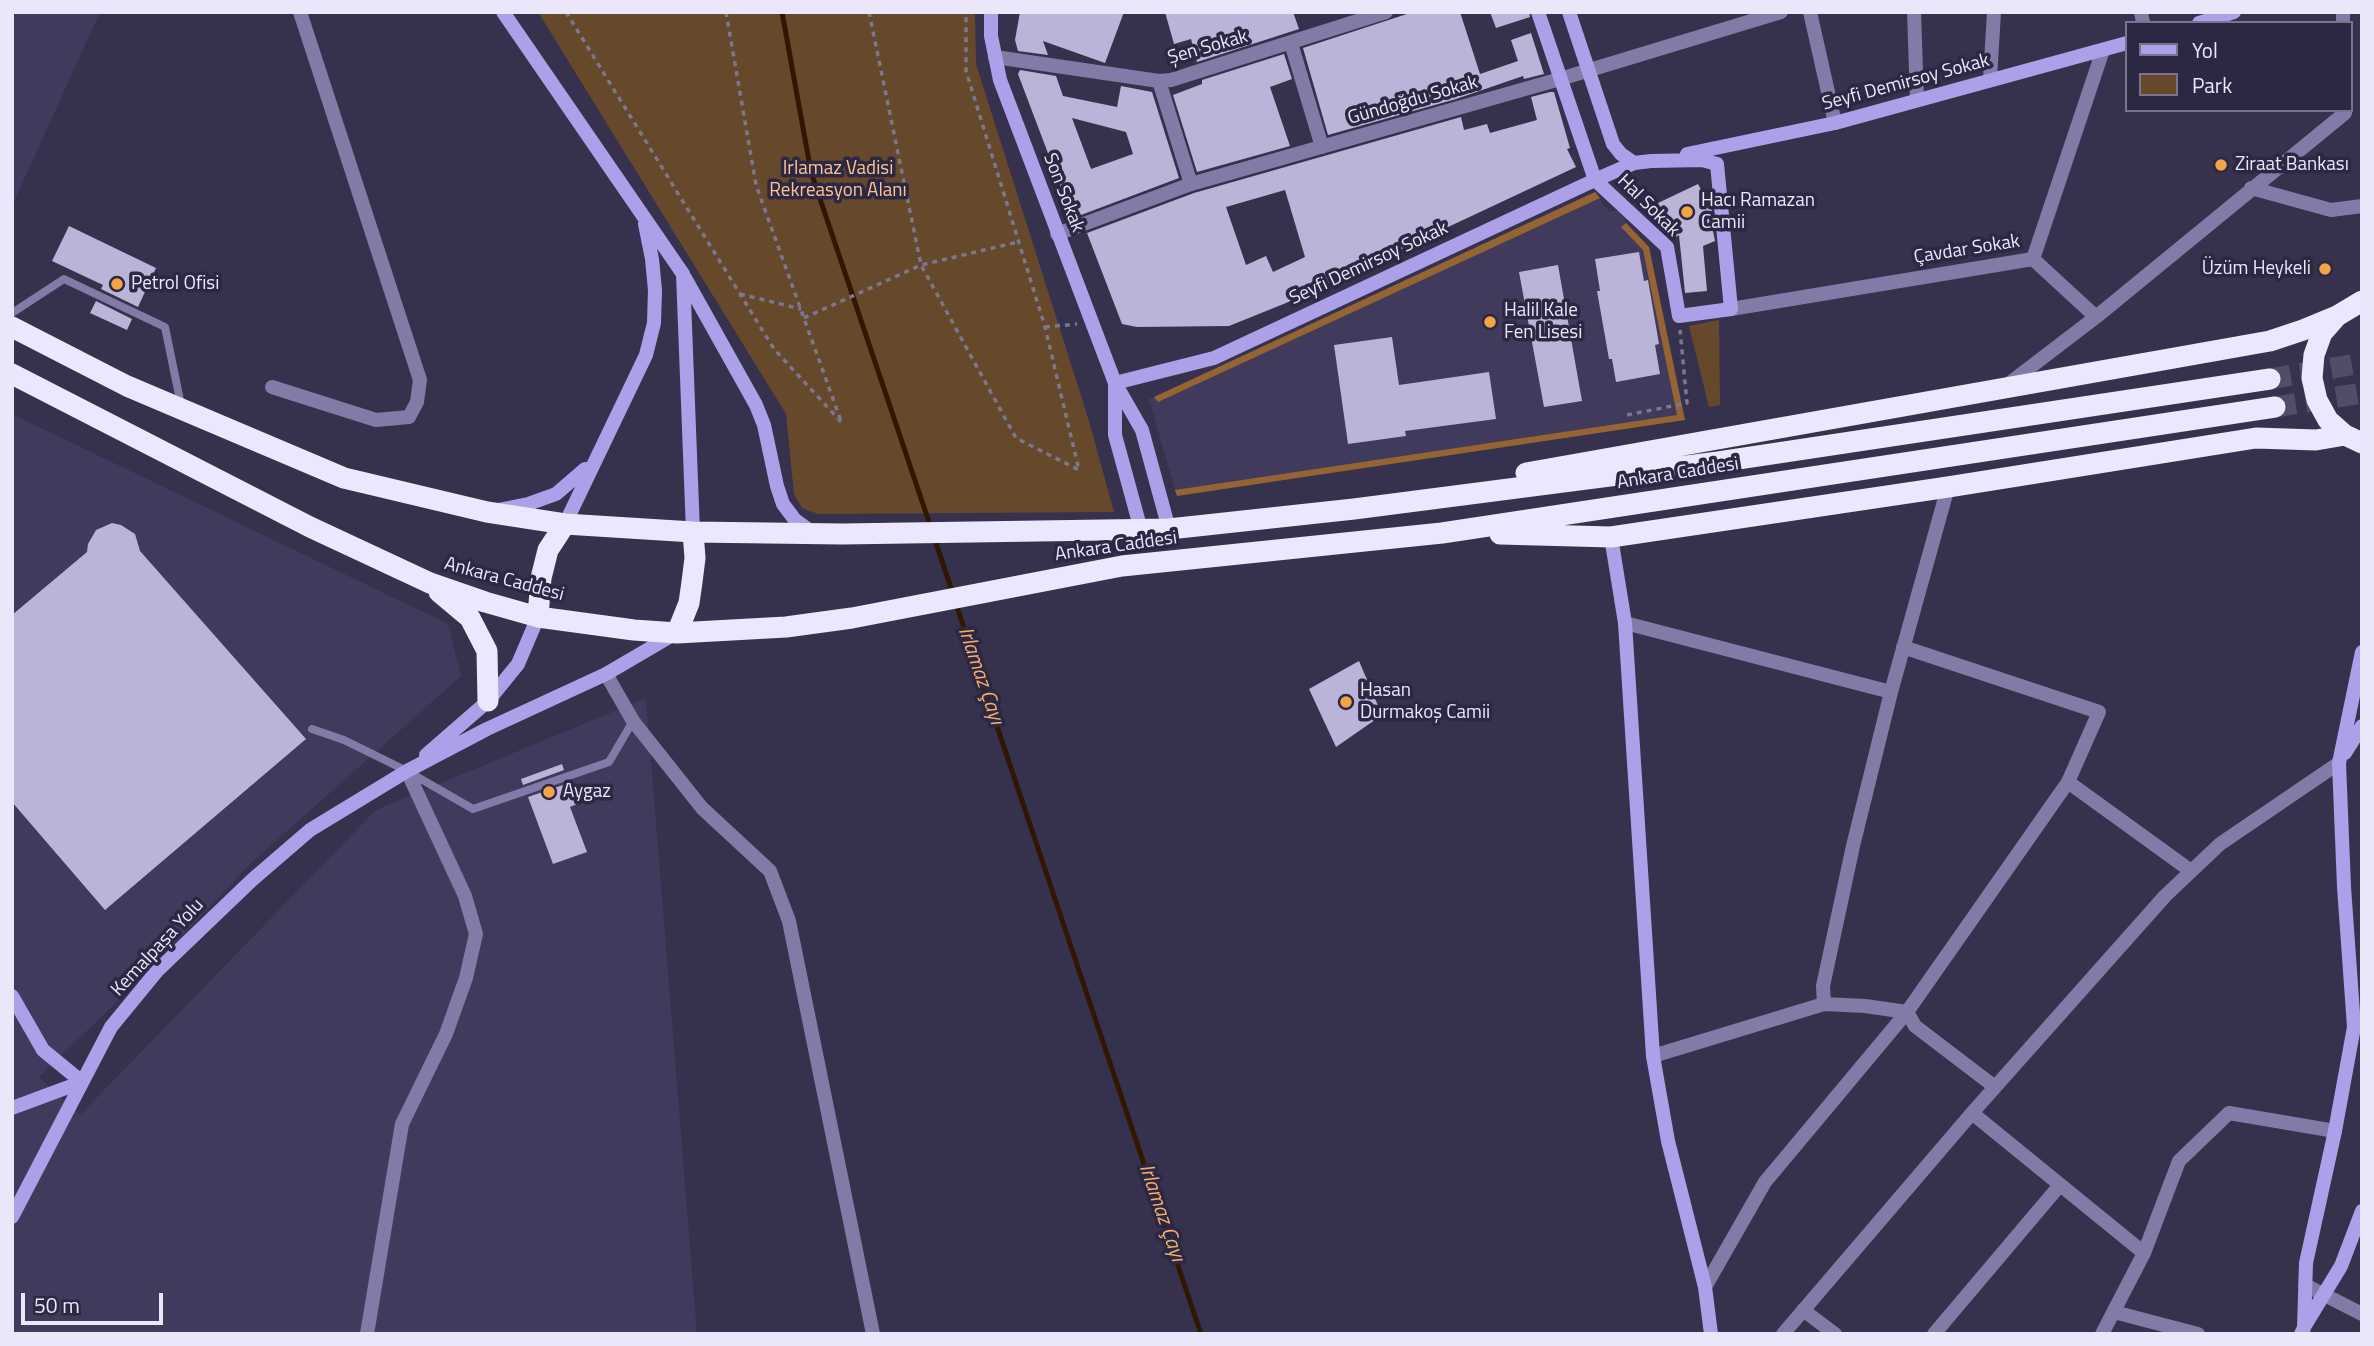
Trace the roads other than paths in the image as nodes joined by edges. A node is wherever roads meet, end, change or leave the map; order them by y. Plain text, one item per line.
1 (300, 12) edge
2 (503, 12) edge
3 (991, 12) edge
4 (1387, 12) edge
5 (1538, 12) edge
6 (1569, 12) edge
7 (1781, 12) edge
8 (1810, 12) edge
9 (1914, 12) edge
10 (1994, 12) edge
11 (2234, 12) edge
12 (2205, 21) edge
13 (1291, 43) junction
14 (2126, 43) edge
15 (2103, 50) junction
16 (995, 57) junction
17 (1587, 70) junction
18 (1560, 79) junction
19 (1990, 79) junction
20 (1158, 81) junction
21 (1917, 100) junction
22 (2345, 112) edge
23 (1835, 124) junction
24 (1322, 147) junction
25 (1651, 161) junction
26 (1634, 163) junction
27 (1595, 180) junction
28 (1191, 184) junction
29 (2251, 188) junction
30 (2362, 206) edge
31 (643, 216) junction
32 (1058, 234) junction
33 (2033, 258) junction
34 (683, 274) junction
35 (2362, 293) edge
36 (1731, 309) junction
37 (2348, 309) edge
38 (12, 313) edge
39 (2096, 317) junction
40 (12, 327) edge
41 (12, 374) edge
42 (2270, 379) tunnel mouth
43 (1115, 383) junction
44 (272, 387) dead end
45 (2000, 390) junction
46 (2275, 407) tunnel mouth
47 (181, 408) junction
48 (2354, 439) edge
49 (594, 461) junction
50 (1948, 487) junction
51 (1354, 509) junction
52 (487, 512) junction
53 (565, 524) junction
54 (1169, 529) junction
55 (1141, 530) junction
56 (693, 532) junction
57 (1442, 533) junction
58 (814, 534) junction
59 (1611, 537) junction
60 (430, 583) junction
61 (538, 617) junction
62 (1625, 623) junction
63 (677, 633) junction
64 (1903, 647) junction
65 (2362, 652) edge
66 (606, 674) junction
67 (1891, 692) junction
68 (488, 701) junction
69 (633, 721) junction
70 (2362, 726) edge
71 (312, 729) dead end
72 (2339, 763) junction
73 (407, 771) junction
74 (2068, 782) junction
75 (2191, 871) junction
76 (12, 996) edge
77 (1824, 1004) junction
78 (1907, 1012) junction
79 (1653, 1056) junction
80 (82, 1082) junction
81 (1995, 1087) junction
82 (12, 1108) edge
83 (1972, 1113) junction
84 (2335, 1131) junction
85 (2060, 1185) junction
86 (2362, 1211) edge
87 (12, 1217) edge
88 (2144, 1253) junction
89 (2305, 1285) junction
90 (1705, 1287) junction
91 (2323, 1296) junction
92 (1803, 1310) junction
93 (2114, 1312) junction
94 (2362, 1314) edge
95 (2302, 1331) edge
96 (367, 1334) edge
97 (873, 1334) edge
98 (1711, 1334) edge
99 (1783, 1334) edge
100 (1835, 1334) edge
101 (1934, 1334) edge
102 (2102, 1334) edge
103 (2198, 1334) edge

1 - 44 street
2 - 31 street
3 - 16 street, Son Sokak
4 - 13 street, Şen Sokak
5 - 18 street
6 - 17 street
7 - 17 street, Gündoğdu Sokak
8 - 23 street
9 - 21 street
10 - 19 street
11 - 12 street
13 - 20 street, Şen Sokak
13 - 24 street
14 - 15 street, Seyfi Demirsoy Sokak
15 - 19 street, Seyfi Demirsoy Sokak
15 - 33 street, Çavdar Sokak
16 - 20 street, Şen Sokak
16 - 32 street, Son Sokak
17 - 18 street, Gündoğdu Sokak
17 - 26 street
18 - 24 street, Gündoğdu Sokak
18 - 27 street
19 - 21 street, Seyfi Demirsoy Sokak
20 - 28 street
21 - 23 street, Seyfi Demirsoy Sokak
22 - 29 street
23 - 25 street, Seyfi Demirsoy Sokak
24 - 28 street, Gündoğdu Sokak
25 - 26 street, Hal Sokak
25 - 36 street, Hal Sokak
26 - 27 street, Seyfi Demirsoy Sokak
27 - 36 street, Hal Sokak
27 - 43 street, Seyfi Demirsoy Sokak
28 - 32 street, Gündoğdu Sokak
29 - 30 street
29 - 39 street
31 - 34 street
31 - 49 street
32 - 43 street, Son Sokak
33 - 36 street, Çavdar Sokak
33 - 39 street
34 - 56 street
34 - 58 street
35 - 37 street
37 - 45 highway
37 - 48 highway
38 - 47 lane
39 - 45 street
40 - 47 highway, Ankara Caddesi
41 - 60 highway, Ankara Caddesi
42 - 51 highway, Ankara Caddesi
43 - 54 street
43 - 55 street
45 - 51 highway
46 - 57 highway, Ankara Caddesi
47 - 52 highway, Ankara Caddesi
48 - 50 highway
49 - 52 street
49 - 53 street
50 - 59 highway
50 - 64 street
51 - 54 highway, Ankara Caddesi
52 - 53 highway, Ankara Caddesi
53 - 56 highway, Ankara Caddesi
53 - 61 highway
54 - 55 highway, Ankara Caddesi
55 - 58 highway, Ankara Caddesi
56 - 58 highway, Ankara Caddesi
56 - 63 highway
57 - 59 highway
57 - 63 highway, Ankara Caddesi
59 - 62 street
60 - 61 highway, Ankara Caddesi
60 - 68 highway
61 - 63 highway, Ankara Caddesi
61 - 68 street, Kemalpaşa Yolu
62 - 67 street
62 - 79 street
63 - 66 street, Kemalpaşa Yolu
64 - 67 street
64 - 74 street
65 - 72 street
66 - 69 street
66 - 73 street, Kemalpaşa Yolu
67 - 77 street
68 - 73 street, Kemalpaşa Yolu
69 - 73 lane
69 - 97 street
70 - 72 street
71 - 73 lane
72 - 75 street
72 - 84 street
73 - 80 street, Kemalpaşa Yolu
73 - 96 street
74 - 75 street
74 - 78 street
75 - 81 street
76 - 80 street
77 - 78 street
77 - 79 street
78 - 81 street
78 - 90 street
79 - 90 street
80 - 82 street
80 - 87 street, Kemalpaşa Yolu
81 - 83 street
83 - 85 street
83 - 92 street
84 - 88 street
84 - 89 street
85 - 88 street
85 - 101 street
86 - 91 street
88 - 93 street
89 - 91 street
89 - 95 street
90 - 98 street
91 - 94 street
91 - 95 street
92 - 99 street
92 - 100 street
93 - 102 street
93 - 103 street

